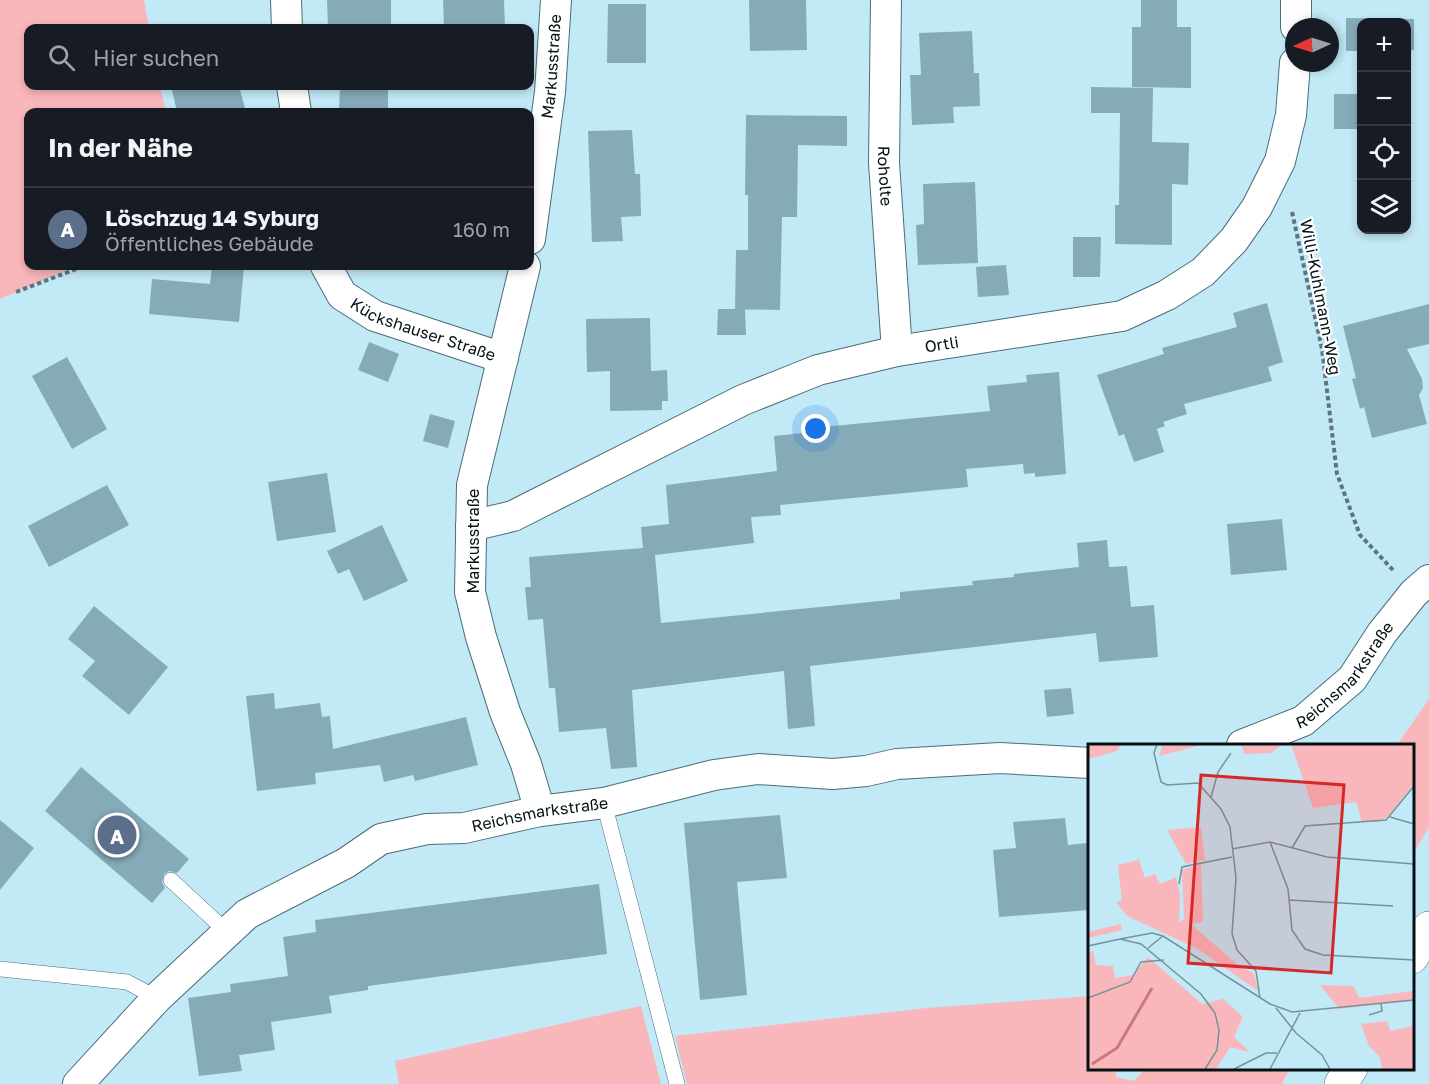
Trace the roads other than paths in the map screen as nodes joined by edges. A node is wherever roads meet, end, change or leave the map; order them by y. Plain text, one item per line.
1 (286, 0) edge
2 (556, 0) edge
3 (886, 0) edge
4 (1296, 0) edge
5 (1296, 18) edge
6 (287, 24) edge
7 (1294, 72) edge
8 (293, 90) edge
9 (295, 108) edge
10 (534, 216) edge
11 (328, 270) edge
12 (524, 270) edge
13 (897, 351) junction
14 (504, 358) junction
15 (471, 526) junction
16 (1421, 586) edge
17 (1245, 744) edge
18 (1088, 763) edge
19 (604, 803) junction
20 (540, 811) junction
21 (171, 880) dead end
22 (1429, 928) edge
23 (227, 933) junction
24 (1414, 955) edge
25 (0, 969) edge
26 (157, 998) junction
27 (1350, 1069) edge
28 (78, 1084) edge
29 (677, 1084) edge
30 (1341, 1084) edge

1 - 6 street
2 - 10 street, Markusstraße
3 - 13 street, Roholte
4 - 5 street
7 - 13 street, Ortli
8 - 9 street
11 - 14 street, Kückshauser Straße
12 - 14 street, Markusstraße
13 - 15 street, Ortli
14 - 15 street, Markusstraße
15 - 20 street, Markusstraße
16 - 17 street, Reichsmarkstraße
18 - 19 street, Reichsmarkstraße
19 - 20 street, Reichsmarkstraße
19 - 29 lane
20 - 23 street, Reichsmarkstraße
21 - 23 lane
22 - 24 street
23 - 26 street, Reichsmarkstraße
25 - 26 lane
26 - 28 street, Reichsmarkstraße
27 - 30 street

